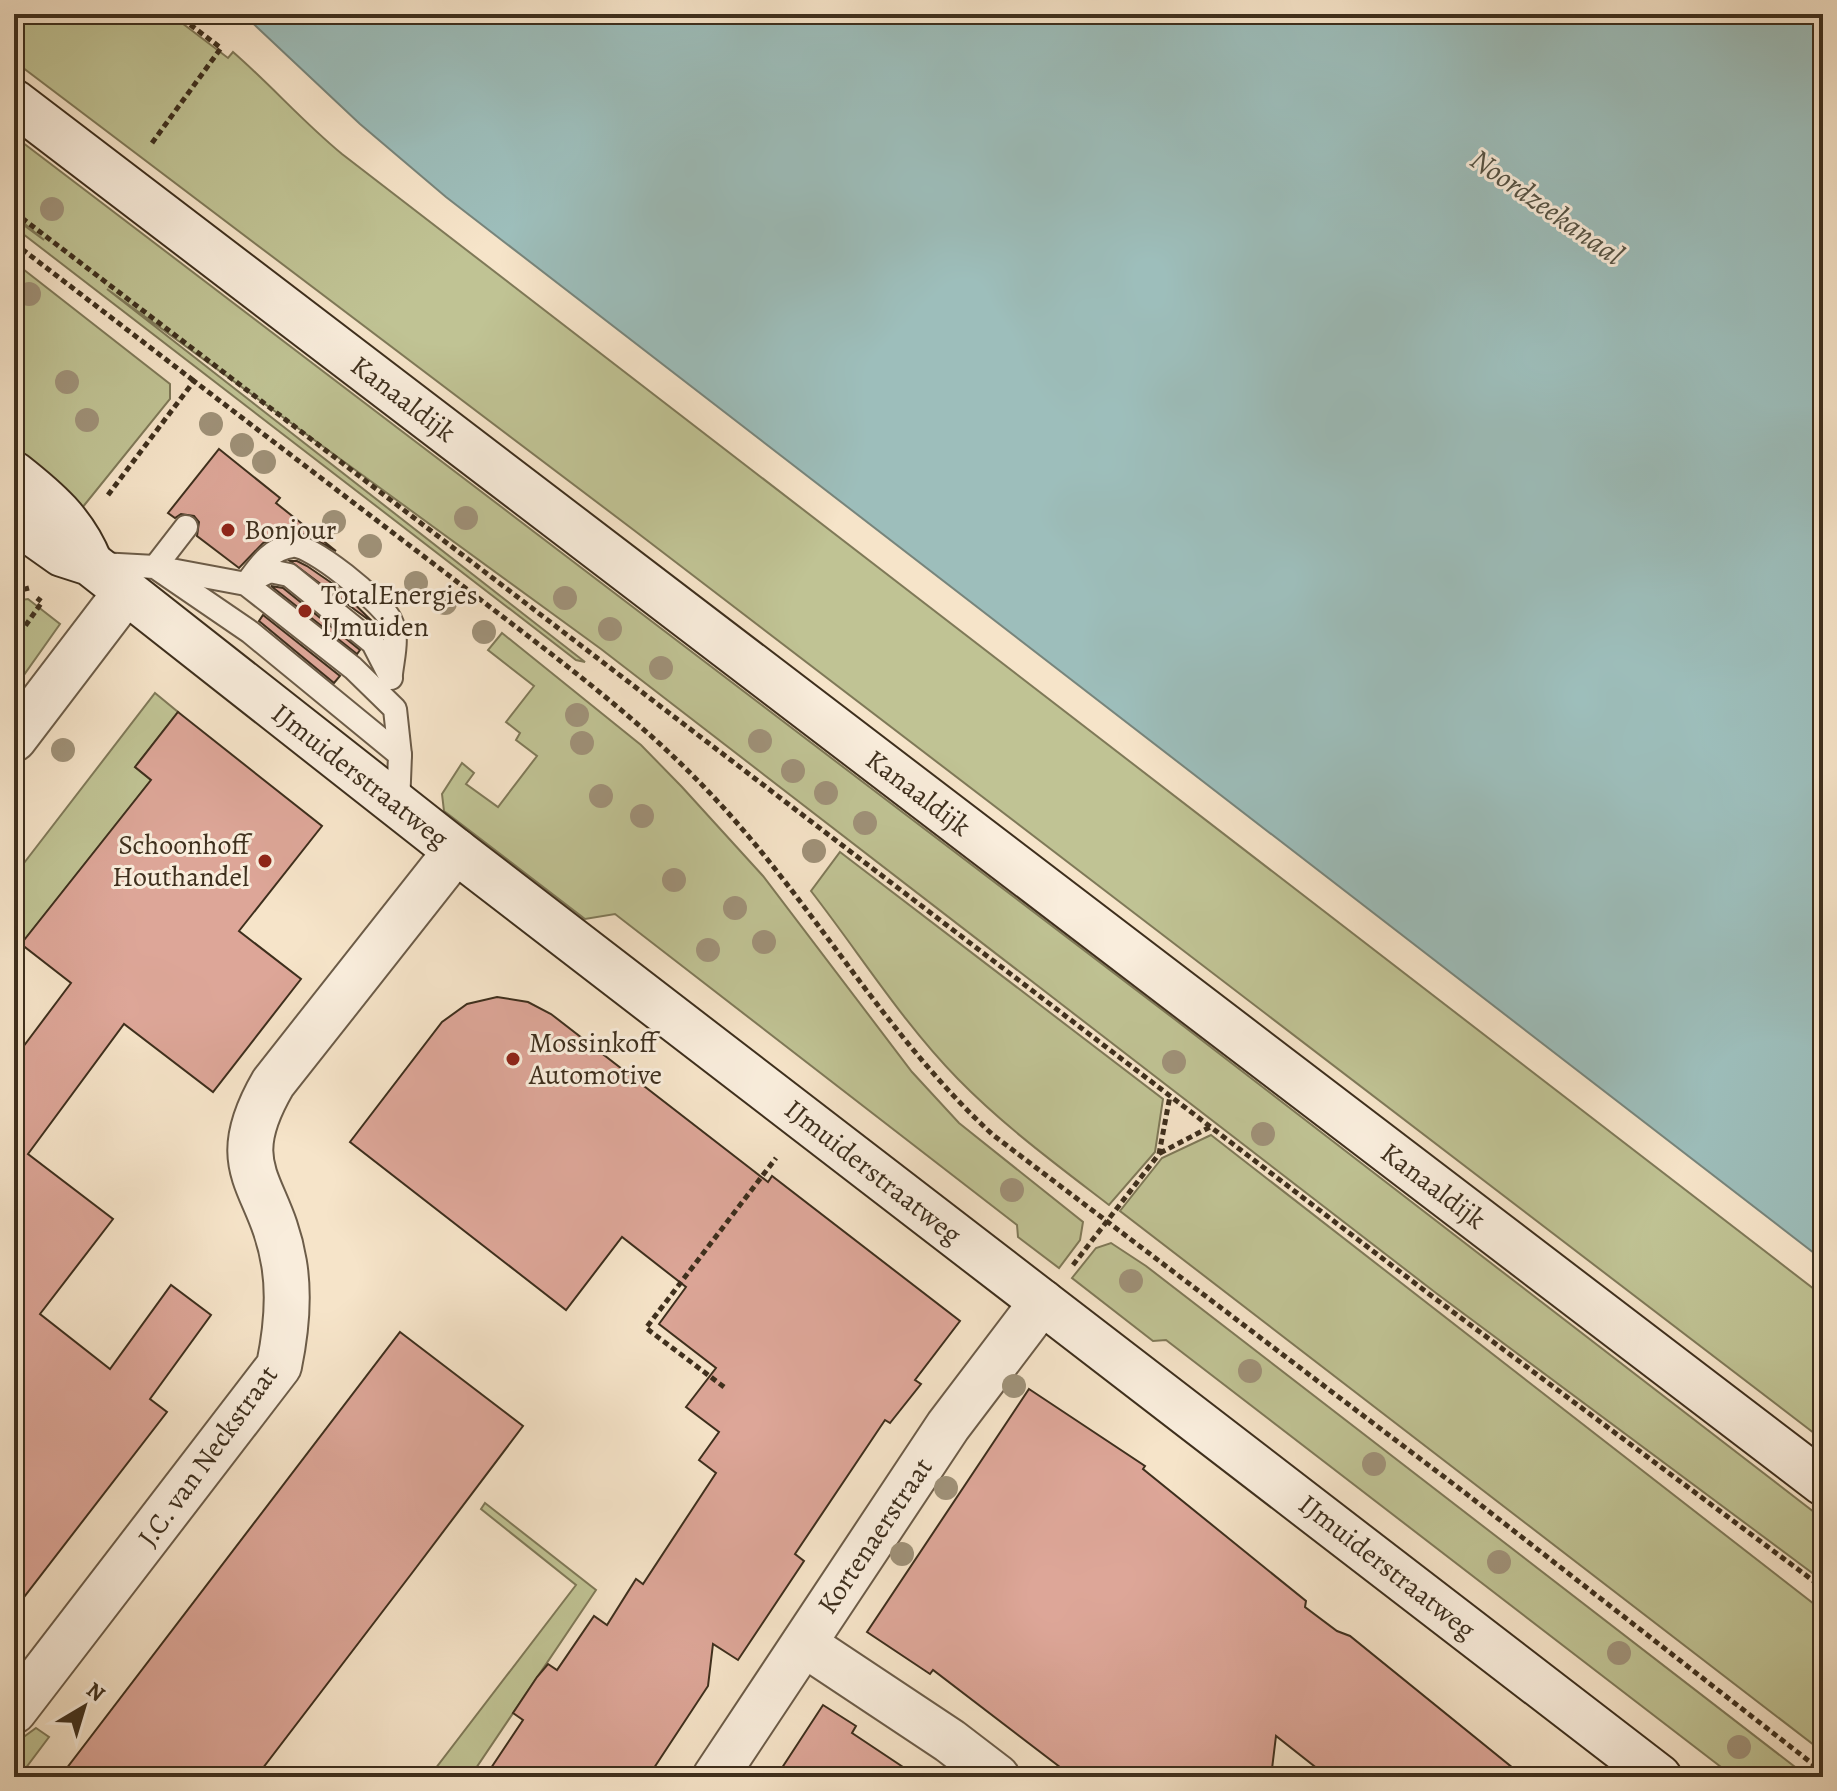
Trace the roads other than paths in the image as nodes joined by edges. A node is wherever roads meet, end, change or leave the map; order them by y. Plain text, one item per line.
1 (14, 102) edge
2 (14, 474) edge
3 (14, 520) edge
4 (186, 527) dead end
5 (77, 550) junction
6 (141, 580) junction
7 (246, 584) junction
8 (391, 674) junction
9 (395, 709) junction
10 (14, 739) edge
11 (400, 755) junction
12 (398, 806) junction
13 (456, 851) junction
14 (1042, 1302) junction
15 (1823, 1483) edge
16 (804, 1644) junction
17 (14, 1711) edge
18 (715, 1777) edge
19 (997, 1777) edge
20 (1659, 1777) edge

1 - 15 street, Kanaaldijk
2 - 5 street, IJmuiderstraatweg
3 - 5 street, IJmuiderstraatweg
4 - 6 lane
5 - 6 street, IJmuiderstraatweg
6 - 7 lane
6 - 10 street
6 - 11 lane
6 - 12 street, IJmuiderstraatweg
7 - 8 lane
7 - 8 lane
7 - 9 lane
8 - 9 lane
9 - 11 lane
11 - 12 lane
12 - 13 street, IJmuiderstraatweg
13 - 14 street, IJmuiderstraatweg
13 - 17 street, J.C. van Neckstraat
14 - 16 street, Kortenaerstraat
14 - 20 street, IJmuiderstraatweg
16 - 18 street, Kortenaerstraat
16 - 19 street

